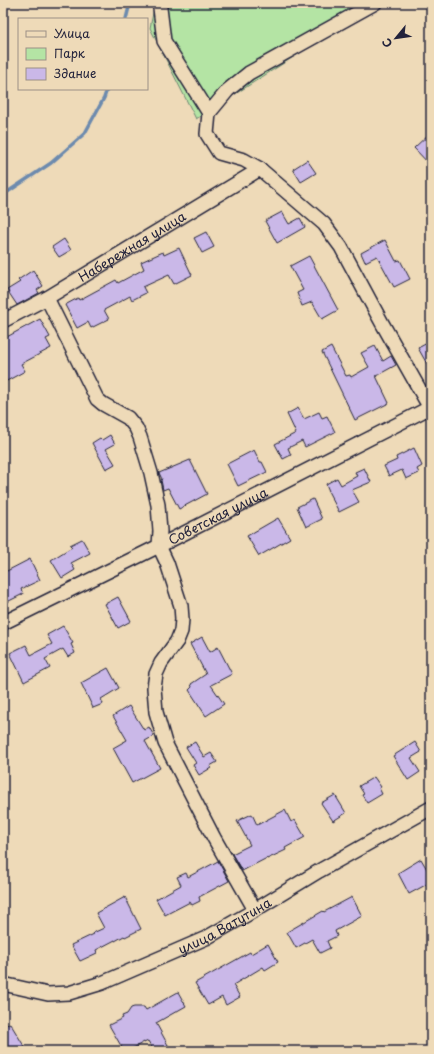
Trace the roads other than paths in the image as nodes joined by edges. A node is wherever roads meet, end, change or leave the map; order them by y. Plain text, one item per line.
1 (375, 3) edge
2 (162, 5) edge
3 (209, 113) junction
4 (260, 170) junction
5 (47, 298) junction
6 (3, 322) edge
7 (430, 407) edge
8 (159, 546) junction
9 (3, 623) edge
10 (431, 808) edge
11 (255, 910) junction
12 (3, 984) edge

1 - 3 street
2 - 3 street
3 - 4 street
4 - 5 street, Набережная улица
4 - 7 street
5 - 6 street, Набережная улица
5 - 8 street
7 - 8 street, Советская улица
8 - 9 street, Советская улица
8 - 11 street
10 - 11 street, улица Ватутина
11 - 12 street, улица Ватутина

